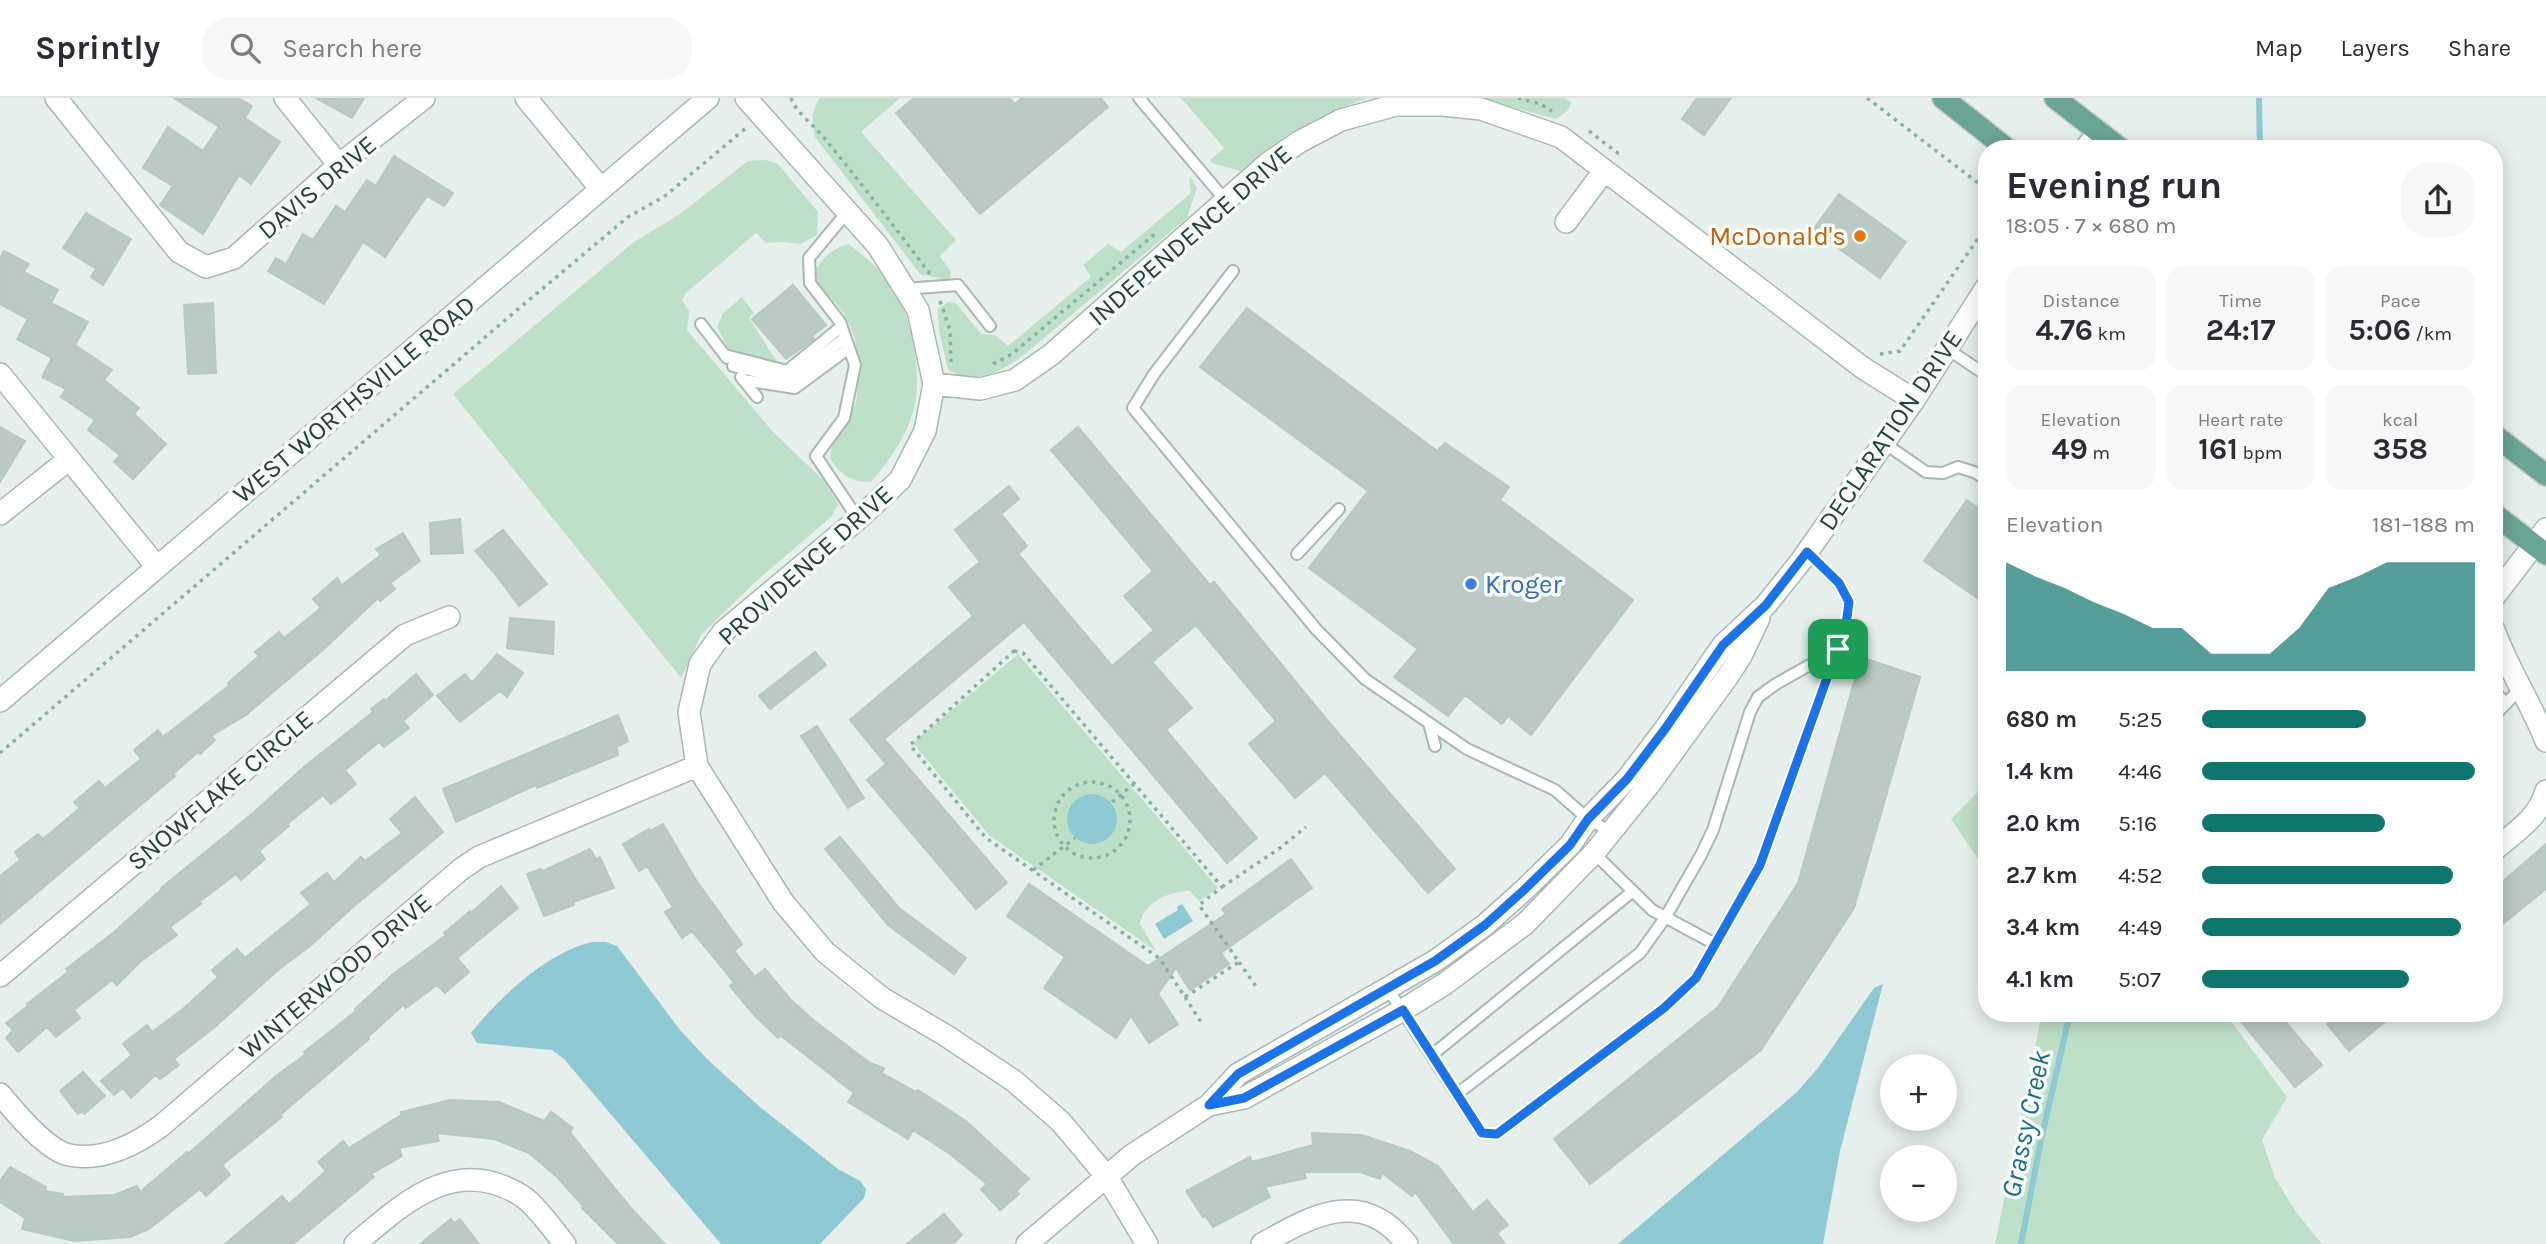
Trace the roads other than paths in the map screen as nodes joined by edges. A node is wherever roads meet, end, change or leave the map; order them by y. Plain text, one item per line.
1 (56, 98) edge
2 (285, 98) edge
3 (424, 98) edge
4 (526, 98) edge
5 (708, 98) edge
6 (746, 98) edge
7 (1139, 98) edge
8 (1943, 98) edge
9 (2055, 98) edge
10 (2099, 132) junction
11 (1996, 140) edge
12 (2092, 140) edge
13 (2109, 140) edge
14 (340, 165) junction
15 (1604, 171) junction
16 (601, 189) junction
17 (1226, 201) junction
18 (848, 211) junction
19 (1566, 222) dead end
20 (1233, 271) dead end
21 (904, 289) junction
22 (1978, 300) edge
23 (701, 324) dead end
24 (990, 326) dead end
25 (841, 327) junction
26 (847, 343) junction
27 (1946, 348) junction
28 (725, 355) junction
29 (733, 366) junction
30 (1978, 370) edge
31 (0, 374) edge
32 (743, 380) junction
33 (934, 384) junction
34 (757, 397) dead end
35 (1914, 400) junction
36 (2503, 442) edge
37 (1884, 443) junction
38 (68, 460) junction
39 (1978, 474) edge
40 (2546, 475) edge
41 (1339, 509) dead end
42 (0, 514) edge
43 (858, 519) junction
44 (2503, 519) edge
45 (2542, 543) edge
46 (1807, 552) junction
47 (1297, 554) dead end
48 (157, 567) junction
49 (2503, 587) edge
50 (1766, 605) junction
51 (449, 617) dead end
52 (1838, 649) junction
53 (2503, 659) edge
54 (2503, 694) edge
55 (2514, 696) junction
56 (0, 701) edge
57 (2503, 707) edge
58 (1429, 723) junction
59 (2546, 741) edge
60 (1436, 746) dead end
61 (697, 766) junction
62 (2546, 792) edge
63 (1588, 819) junction
64 (1611, 832) junction
65 (2503, 842) edge
66 (1594, 853) junction
67 (1633, 891) junction
68 (1665, 918) junction
69 (1715, 944) junction
70 (0, 976) edge
71 (1388, 989) junction
72 (1403, 1010) junction
73 (1432, 1055) junction
74 (0, 1094) edge
75 (1457, 1094) junction
76 (1209, 1105) junction
77 (1107, 1177) junction
78 (355, 1244) edge
79 (565, 1244) edge
80 (1027, 1244) edge
81 (1147, 1244) edge
82 (1262, 1244) edge
83 (1407, 1244) edge

1 - 14 street, DAVIS DRIVE
2 - 14 street
3 - 14 street, DAVIS DRIVE
4 - 16 street
5 - 16 street, WEST WORTHSVILLE ROAD
6 - 18 street, PROVIDENCE DRIVE
7 - 17 lane
8 - 11 main road
9 - 10 main road
10 - 12 street
10 - 13 main road
15 - 17 street, INDEPENDENCE DRIVE
15 - 19 street
15 - 35 street, INDEPENDENCE DRIVE
16 - 48 street, WEST WORTHSVILLE ROAD
17 - 33 street, INDEPENDENCE DRIVE
18 - 21 street, PROVIDENCE DRIVE
18 - 25 lane
20 - 58 lane
21 - 24 lane
21 - 33 street, PROVIDENCE DRIVE
22 - 27 street, DECLARATION DRIVE
23 - 28 lane
25 - 26 lane
25 - 28 lane
26 - 29 lane
26 - 32 lane
26 - 43 lane
27 - 30 lane
27 - 35 street, DECLARATION DRIVE
28 - 29 lane
29 - 32 lane
31 - 38 street
32 - 34 lane
33 - 43 street, PROVIDENCE DRIVE
35 - 37 street, DECLARATION DRIVE
36 - 40 main road
37 - 39 lane
37 - 46 street, DECLARATION DRIVE
38 - 42 street
38 - 48 street
41 - 47 lane
43 - 61 street, PROVIDENCE DRIVE
44 - 45 main road
45 - 49 street
46 - 50 street, DECLARATION DRIVE
46 - 52 lane
48 - 56 street, WEST WORTHSVILLE ROAD
50 - 63 street, DECLARATION DRIVE
50 - 64 street, DECLARATION DRIVE
51 - 70 street, SNOWFLAKE CIRCLE
52 - 68 lane
52 - 69 lane
53 - 55 street
54 - 55 lane
55 - 57 lane
55 - 59 street
58 - 60 lane
58 - 63 lane
61 - 74 street, WINTERWOOD DRIVE
61 - 77 street, PROVIDENCE DRIVE
62 - 65 street
63 - 64 lane
63 - 71 street, DECLARATION DRIVE
64 - 66 street, DECLARATION DRIVE
66 - 67 lane
66 - 72 street, DECLARATION DRIVE
67 - 68 lane
67 - 73 lane
68 - 69 lane
68 - 75 lane
69 - 75 lane
71 - 72 lane
71 - 76 street, DECLARATION DRIVE
72 - 73 lane
72 - 76 street, DECLARATION DRIVE
73 - 75 lane
76 - 77 street, DECLARATION DRIVE
77 - 80 street, DECLARATION DRIVE
77 - 81 street, PROVIDENCE DRIVE
78 - 79 street
82 - 83 street

